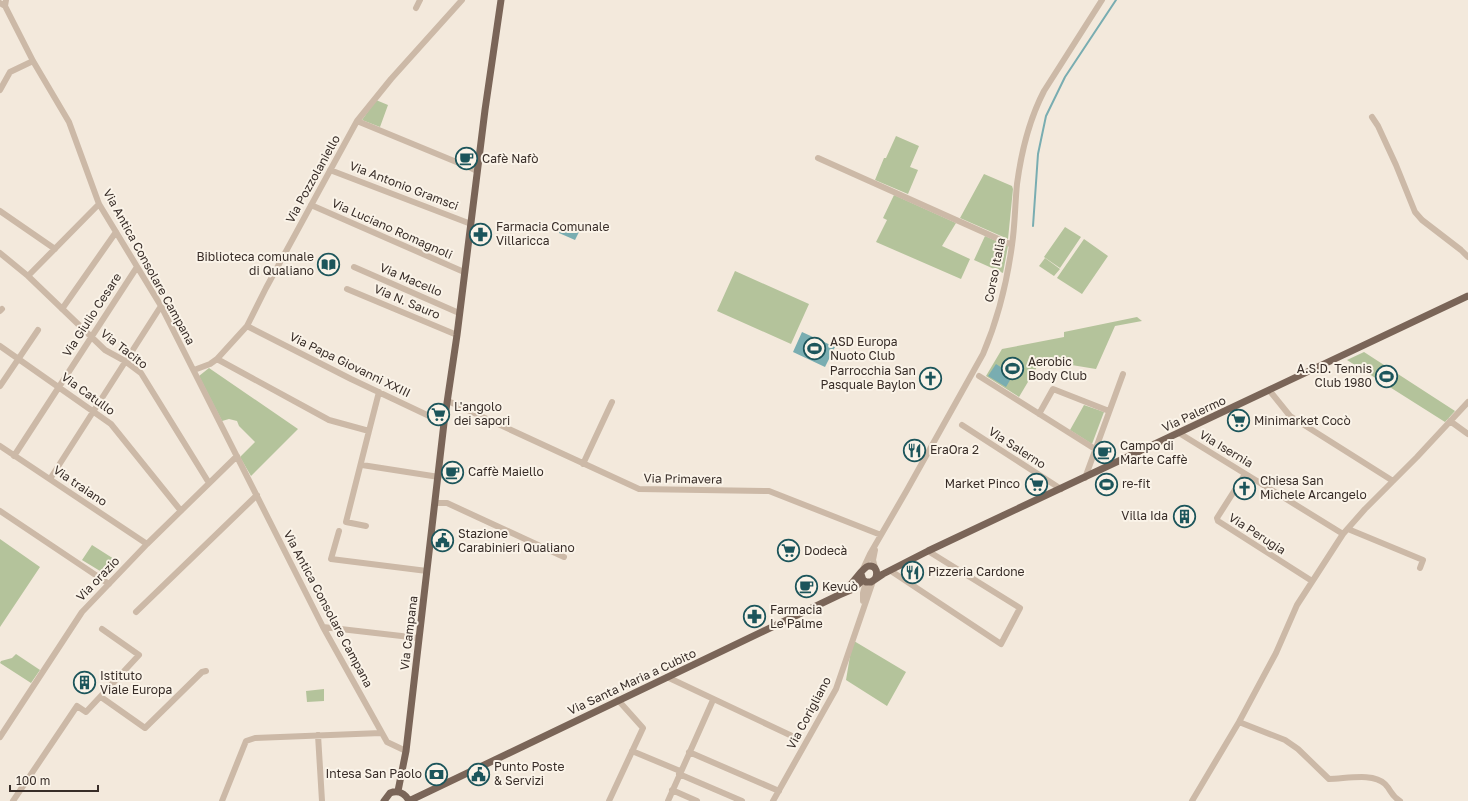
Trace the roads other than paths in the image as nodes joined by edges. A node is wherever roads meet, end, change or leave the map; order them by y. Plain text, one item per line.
1 (420, 0) edge
2 (462, 0) edge
3 (501, 0) edge
4 (1102, 0) edge
5 (4, 3) edge
6 (416, 8) dead end
7 (33, 61) junction
8 (0, 90) edge
9 (1372, 117) dead end
10 (357, 121) junction
11 (818, 158) dead end
12 (330, 170) junction
13 (477, 171) junction
14 (99, 204) junction
15 (311, 205) junction
16 (0, 211) edge
17 (471, 224) junction
18 (116, 232) junction
19 (1012, 245) junction
20 (55, 249) junction
21 (0, 253) edge
22 (1468, 257) edge
23 (137, 267) junction
24 (354, 267) dead end
25 (464, 272) junction
26 (28, 276) junction
27 (347, 289) dead end
28 (1468, 296) edge
29 (161, 306) junction
30 (62, 309) junction
31 (459, 313) junction
32 (247, 326) junction
33 (38, 330) dead end
34 (457, 335) junction
35 (92, 337) junction
36 (0, 346) edge
37 (18, 358) junction
38 (217, 360) junction
39 (125, 361) junction
40 (194, 370) junction
41 (1122, 374) dead end
42 (979, 376) dead end
43 (0, 386) edge
44 (59, 386) junction
45 (1268, 390) junction
46 (379, 392) junction
47 (448, 402) junction
48 (612, 402) dead end
49 (1468, 402) edge
50 (93, 411) junction
51 (1109, 411) junction
52 (1039, 414) junction
53 (1450, 421) junction
54 (444, 423) junction
55 (962, 425) dead end
56 (369, 431) junction
57 (1179, 433) junction
58 (1468, 434) edge
59 (0, 446) edge
60 (1095, 450) junction
61 (14, 456) junction
62 (236, 456) junction
63 (583, 464) junction
64 (362, 465) junction
65 (1245, 474) junction
66 (439, 477) junction
67 (50, 478) junction
68 (1085, 478) junction
69 (1393, 481) junction
70 (209, 483) junction
71 (1061, 489) junction
72 (257, 494) junction
73 (436, 503) junction
74 (0, 511) edge
75 (181, 511) junction
76 (366, 526) dead end
77 (1348, 529) junction
78 (339, 531) dead end
79 (1343, 534) junction
80 (881, 536) junction
81 (148, 544) junction
82 (928, 551) junction
83 (564, 557) dead end
84 (1420, 568) dead end
85 (875, 569) junction
86 (427, 571) junction
87 (891, 571) junction
88 (867, 578) junction
89 (1312, 581) junction
90 (109, 584) junction
91 (853, 588) junction
92 (863, 593) junction
93 (839, 595) junction
94 (862, 609) junction
95 (136, 612) dead end
96 (323, 627) junction
97 (102, 629) dead end
98 (419, 638) junction
99 (206, 671) dead end
100 (667, 677) junction
101 (101, 697) junction
102 (618, 700) junction
103 (713, 700) junction
104 (1239, 722) junction
105 (381, 733) junction
106 (318, 735) junction
107 (792, 736) dead end
108 (0, 737) edge
109 (406, 751) junction
110 (632, 751) junction
111 (689, 752) junction
112 (680, 773) junction
113 (672, 790) junction
114 (398, 791) junction
115 (779, 791) junction
116 (423, 797) edge
117 (13, 801) edge
118 (222, 801) edge
119 (322, 801) edge
120 (384, 801) edge
121 (409, 801) edge
122 (609, 801) edge
123 (668, 801) edge
124 (697, 801) edge
125 (742, 801) edge
126 (773, 801) edge
127 (1192, 801) edge
128 (1400, 801) edge

1 - 6 street
2 - 10 street, Via Pozzolaniello
3 - 13 main road, Via Campana
4 - 19 street, Corso Italia
5 - 7 street, Via Antica Consolare Campana
7 - 8 street
7 - 14 street, Via Antica Consolare Campana
9 - 22 street
10 - 12 street, Via Pozzolaniello
10 - 13 street
11 - 19 street
12 - 15 street, Via Pozzolaniello
12 - 17 street, Via Antonio Gramsci
13 - 17 main road, Via Campana
14 - 18 street, Via Antica Consolare Campana
14 - 20 street
15 - 25 street, Via Luciano Romagnoli
15 - 32 street, Via Pozzolaniello
16 - 20 street
17 - 25 main road, Via Campana
18 - 23 street, Via Antica Consolare Campana
18 - 30 street
19 - 80 street, Corso Italia
20 - 26 street
21 - 26 street, Via Tacito
23 - 29 street, Via Antica Consolare Campana
23 - 35 street, Via Giulio Cesare
24 - 31 street, Via Macello
25 - 31 main road, Via Campana
26 - 30 street, Via Tacito
27 - 34 street, Via N. Sauro
28 - 45 main road, Via Palermo
29 - 39 street
29 - 40 street, Via Antica Consolare Campana
30 - 35 street, Via Tacito
31 - 34 main road, Via Campana
32 - 38 street, Via Pozzolaniello
32 - 46 street, Via Papa Giovanni XXIII
33 - 37 street
34 - 47 main road, Via Campana
35 - 39 street, Via Tacito
35 - 44 street, Via Giulio Cesare
36 - 37 street, Via Catullo
37 - 43 street
37 - 44 street, Via Catullo
38 - 40 street, Via Pozzolaniello
38 - 56 street
39 - 50 street
39 - 70 street, Via Tacito
40 - 62 street, Via Antica Consolare Campana
41 - 51 street
42 - 52 street
44 - 50 street, Via Catullo
44 - 61 street, Via Giulio Cesare
45 - 57 main road, Via Palermo
45 - 69 street
46 - 54 street, Via Papa Giovanni XXIII
46 - 56 street
47 - 54 main road, Via Campana
47 - 63 street, Via Primavera
48 - 63 street
49 - 53 street
50 - 67 street
50 - 75 street, Via Catullo
51 - 52 street
51 - 60 street
52 - 60 street
53 - 58 street
53 - 69 street
54 - 66 main road, Via Campana
55 - 71 street, Via Salerno
56 - 64 street
57 - 65 street, Via Isernia
57 - 68 main road, Via Palermo
59 - 61 street, Via traiano
60 - 68 street
61 - 67 street, Via traiano
62 - 70 street, Via orazio
62 - 72 street, Via Antica Consolare Campana
63 - 80 street, Via Primavera
64 - 66 street
64 - 76 street
65 - 79 street, Via Isernia
65 - 89 street, Via Perugia
66 - 73 main road, Via Campana
67 - 81 street, Via traiano
68 - 71 main road, Via Palermo
69 - 77 street
70 - 75 street, Via orazio
71 - 82 main road, Via Palermo
72 - 95 street
72 - 96 street, Via Antica Consolare Campana
73 - 83 street
73 - 86 main road, Via Campana
74 - 90 street
75 - 81 street, Via orazio
77 - 79 street
77 - 84 street
78 - 86 street
79 - 89 street
80 - 85 street
80 - 88 street
81 - 90 street, Via orazio
82 - 87 main road, Via Palermo
82 - 87 street
85 - 87 main road
85 - 88 main road
85 - 88 main road
86 - 98 main road, Via Campana
87 - 88 main road, Via Palermo
88 - 91 main road, Via Santa Maria a Cubito
88 - 92 street
88 - 93 main road
88 - 94 street
89 - 104 street
90 - 108 street, Via orazio
91 - 92 street
91 - 93 main road, Via Santa Maria a Cubito
92 - 94 street
93 - 100 main road, Via Santa Maria a Cubito
94 - 115 street, Via Corigliano
96 - 98 street
96 - 105 street, Via Antica Consolare Campana
97 - 101 street
98 - 109 main road, Via Campana
99 - 101 street
100 - 102 main road, Via Santa Maria a Cubito
100 - 103 street
101 - 117 street
102 - 110 street
102 - 116 main road, Via Santa Maria a Cubito
103 - 107 street
103 - 111 street
104 - 127 street
104 - 128 street
105 - 106 street
105 - 109 street, Via Antica Consolare Campana
106 - 118 street
106 - 119 street
109 - 114 main road, Via Campana
110 - 112 street
110 - 122 street
111 - 112 street
111 - 115 street
112 - 113 street
112 - 125 street
113 - 123 street
113 - 124 street
114 - 120 main road
114 - 121 main road
115 - 126 street, Via Corigliano
116 - 121 main road, Via Santa Maria a Cubito

